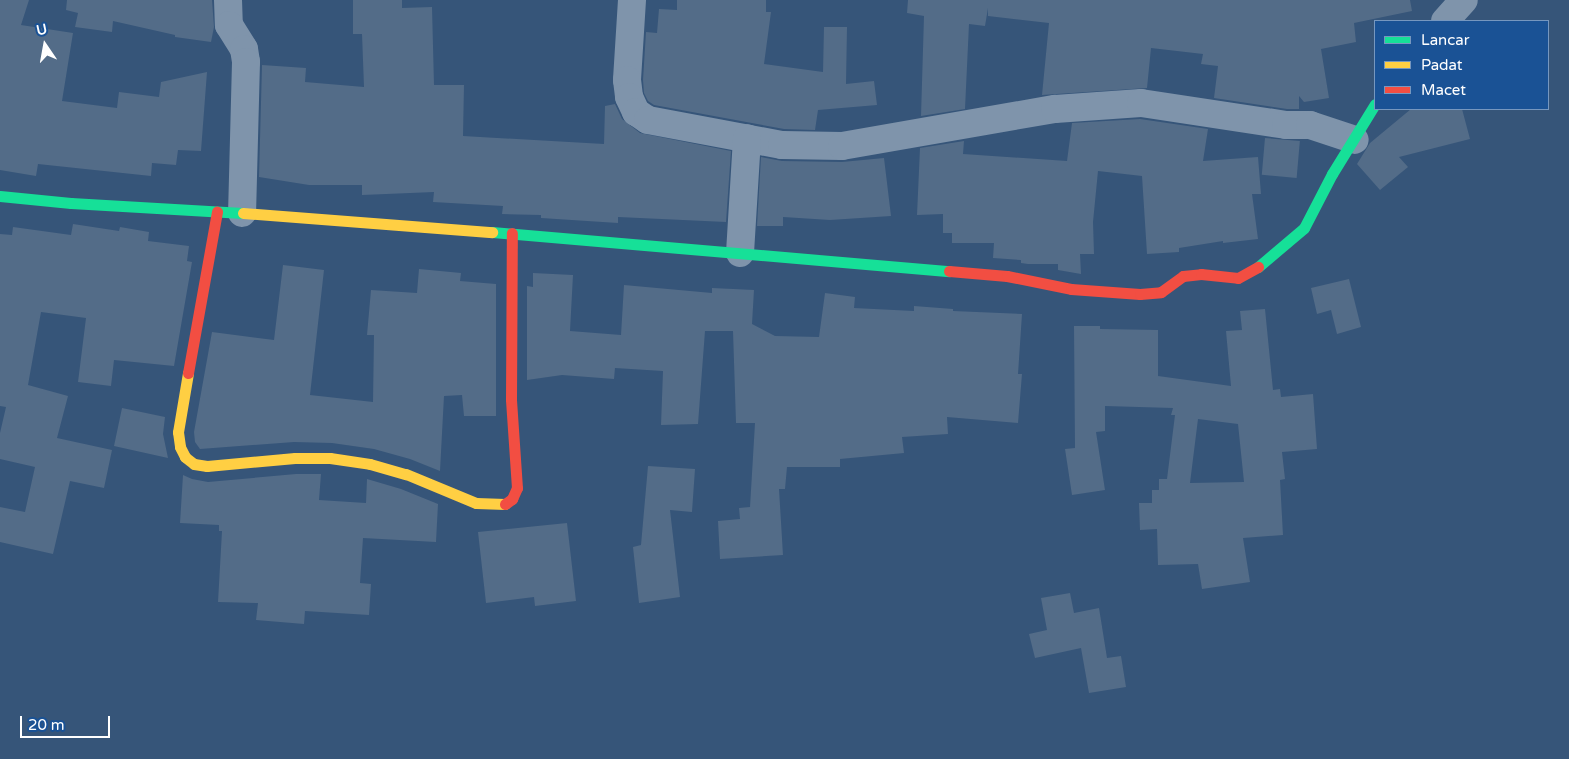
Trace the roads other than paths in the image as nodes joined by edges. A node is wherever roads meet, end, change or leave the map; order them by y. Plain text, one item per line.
1 (228, 0) edge
2 (632, 0) edge
3 (1464, 0) edge
4 (1446, 20) edge
5 (1374, 106) edge
6 (746, 138) junction
7 (1355, 140) junction
8 (0, 196) edge
9 (230, 212) junction
10 (512, 233) junction
11 (740, 253) junction

1 - 9 street
2 - 6 street
3 - 4 street
5 - 7 street
6 - 7 street
6 - 11 street
7 - 11 street
8 - 9 street
9 - 10 street
9 - 10 street
10 - 11 street

